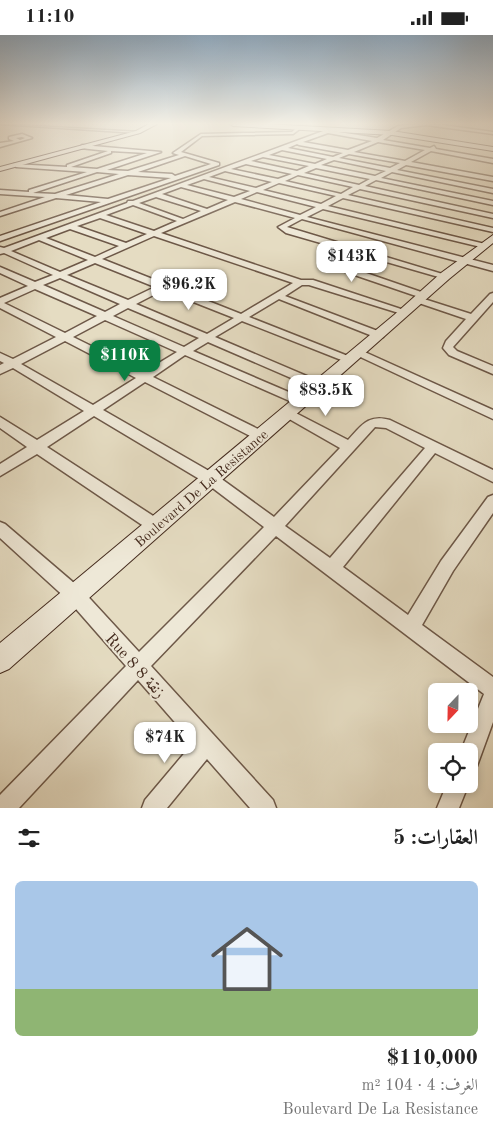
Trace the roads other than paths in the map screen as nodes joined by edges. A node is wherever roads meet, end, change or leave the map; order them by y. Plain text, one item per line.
1 (34, 160) edge
2 (86, 160) edge
3 (131, 160) edge
4 (168, 160) edge
5 (205, 160) edge
6 (287, 160) edge
7 (330, 160) edge
8 (339, 160) edge
9 (391, 160) edge
10 (411, 160) edge
11 (490, 160) edge
12 (246, 161) joint
13 (406, 163) junction
14 (216, 164) junction
15 (16, 165) junction
16 (316, 166) junction
17 (64, 168) junction
18 (0, 169) edge
19 (227, 169) junction
20 (98, 170) junction
21 (391, 170) junction
22 (129, 173) junction
23 (297, 173) junction
24 (158, 175) junction
25 (467, 175) junction
26 (178, 176) junction
27 (201, 178) junction
28 (375, 178) junction
29 (493, 179) edge
30 (141, 181) dead end
31 (276, 182) junction
32 (455, 183) junction
33 (180, 185) junction
34 (359, 187) junction
35 (256, 191) junction
36 (493, 191) edge
37 (0, 192) edge
38 (442, 192) junction
39 (23, 193) junction
40 (107, 193) dead end
41 (155, 194) junction
42 (56, 196) junction
43 (341, 196) junction
44 (90, 199) junction
45 (0, 200) edge
46 (234, 200) junction
47 (108, 201) junction
48 (427, 201) junction
49 (132, 203) junction
50 (493, 203) edge
51 (74, 204) dead end
52 (323, 205) junction
53 (207, 211) junction
54 (0, 214) edge
55 (99, 215) junction
56 (493, 216) edge
57 (300, 217) junction
58 (398, 218) junction
59 (183, 221) junction
60 (70, 226) junction
61 (493, 231) edge
62 (154, 234) junction
63 (371, 236) junction
64 (40, 238) junction
65 (0, 239) edge
66 (488, 242) edge
67 (127, 246) junction
68 (353, 249) junction
69 (1, 251) edge
70 (96, 260) junction
71 (467, 260) junction
72 (340, 267) dead end
73 (493, 267) edge
74 (0, 270) edge
75 (61, 275) junction
76 (445, 275) junction
77 (300, 283) junction
78 (36, 286) junction
79 (161, 287) junction
80 (278, 296) junction
81 (493, 296) edge
82 (0, 302) edge
83 (416, 302) junction
84 (127, 304) junction
85 (105, 315) junction
86 (242, 318) junction
87 (472, 318) junction
88 (378, 335) junction
89 (65, 337) junction
90 (208, 338) junction
91 (185, 351) junction
92 (0, 356) edge
93 (354, 356) junction
94 (13, 363) junction
95 (0, 370) edge
96 (493, 370) edge
97 (145, 377) junction
98 (319, 386) junction
99 (295, 407) junction
100 (94, 411) junction
101 (493, 415) edge
102 (0, 422) edge
103 (261, 436) junction
104 (37, 447) junction
105 (349, 447) junction
106 (433, 447) junction
107 (0, 471) edge
108 (493, 477) edge
109 (211, 479) junction
110 (493, 501) edge
111 (156, 526) junction
112 (275, 526) junction
113 (0, 529) edge
114 (332, 568) junction
115 (74, 595) junction
116 (411, 627) junction
117 (0, 660) edge
118 (139, 667) junction
119 (493, 689) edge
120 (493, 696) edge
121 (206, 743) junction
122 (475, 743) edge
123 (454, 793) edge
124 (3, 808) edge
125 (153, 808) edge
126 (265, 808) edge
127 (448, 808) edge

1 - 15 street
2 - 17 street
3 - 20 street
4 - 22 street
5 - 14 street
6 - 16 street
7 - 16 street
8 - 21 street
9 - 13 street
10 - 13 street
11 - 25 street
12 - 19 street
12 - 23 street
13 - 21 street
13 - 25 street
14 - 19 street
14 - 26 street
15 - 17 street
15 - 18 street
16 - 23 street
16 - 28 street
17 - 20 street
19 - 27 street
19 - 31 street
20 - 22 street
20 - 39 street
21 - 28 street
21 - 32 street
22 - 24 street
22 - 42 street
23 - 31 street
23 - 34 street
24 - 26 street
24 - 30 street
25 - 29 street
25 - 32 street
26 - 27 street
26 - 47 street
27 - 33 street
27 - 35 street
28 - 34 street
28 - 38 street
31 - 35 street
31 - 43 street
32 - 36 street
32 - 38 street
33 - 41 street
33 - 46 street
34 - 43 street
34 - 48 street
35 - 46 street
35 - 52 street
37 - 39 street
38 - 48 street
38 - 50 street
39 - 42 street
39 - 45 street
40 - 44 street
41 - 49 street
41 - 53 street
42 - 44 street
42 - 54 street
43 - 52 street
43 - 58 street
44 - 47 street
44 - 51 street
46 - 53 street
46 - 57 street
47 - 49 street
47 - 65 street
48 - 56 street
48 - 58 street
49 - 55 street
49 - 59 street
52 - 57 street
52 - 58 street
53 - 59 street
55 - 60 street
55 - 62 street
57 - 63 street
57 - 68 street
58 - 61 street
58 - 63 street
58 - 66 street
59 - 62 street
60 - 64 street
60 - 67 street
62 - 67 street
62 - 77 street
63 - 68 street
63 - 71 street
64 - 69 street
64 - 70 street
66 - 71 street, Boulevard De La Resistance
67 - 70 street
68 - 76 street
69 - 75 street
70 - 75 street
70 - 79 street
71 - 73 street
71 - 76 street, Boulevard De La Resistance
72 - 83 street
74 - 78 street
75 - 78 street
75 - 84 street
76 - 83 street, Boulevard De La Resistance
77 - 80 street
77 - 83 street
78 - 82 street
78 - 85 street
79 - 84 street
79 - 86 street
80 - 86 street
80 - 88 street
81 - 87 street
82 - 89 street
83 - 87 street
83 - 88 street, Boulevard De La Resistance
84 - 85 street
84 - 90 street
85 - 89 street
85 - 91 street
86 - 90 street
86 - 93 street
87 - 96 street
88 - 93 street, Boulevard De La Resistance
89 - 94 street
89 - 97 street
90 - 91 street
90 - 98 street
91 - 97 street
91 - 99 street
92 - 94 street
93 - 98 street, Boulevard De La Resistance
93 - 101 street
94 - 95 street
94 - 100 street
97 - 100 street
97 - 103 street
98 - 99 street, Boulevard De La Resistance
99 - 103 street, Boulevard De La Resistance
99 - 105 street
100 - 104 street
100 - 109 street
102 - 104 street
103 - 109 street, Boulevard De La Resistance
104 - 107 street
104 - 111 street
105 - 106 street
105 - 112 street
106 - 108 street
106 - 114 street
109 - 111 street, Boulevard De La Resistance
109 - 112 street
110 - 116 street
111 - 115 street, Boulevard De La Resistance
112 - 114 street
112 - 118 street
113 - 115 street, Rue 8 8 زنقة
114 - 116 street
115 - 117 street, Boulevard De La Resistance
115 - 118 street, Rue 8 8 زنقة
116 - 119 street
118 - 121 street, Rue 8 8 زنقة
118 - 124 street
120 - 122 street
121 - 125 street
121 - 126 street, Rue 8 8 زنقة
123 - 127 street

